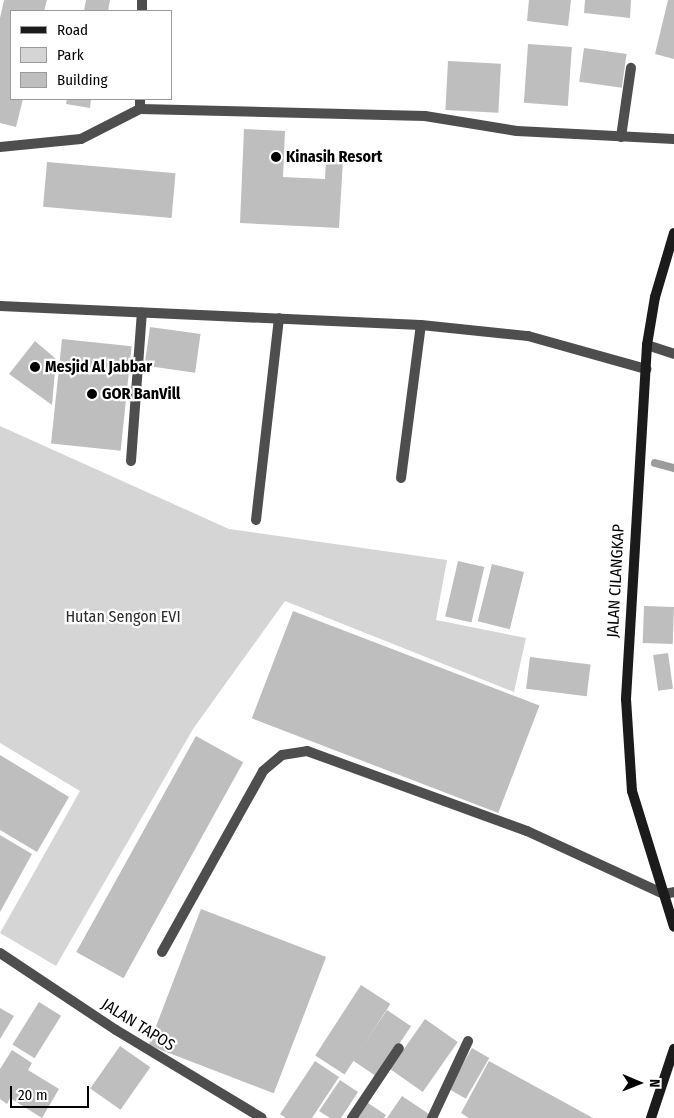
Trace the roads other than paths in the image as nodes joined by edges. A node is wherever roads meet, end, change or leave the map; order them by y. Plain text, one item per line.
1 (631, 68) dead end
2 (140, 104) edge
3 (621, 137) junction
4 (674, 139) edge
5 (0, 147) edge
6 (674, 233) edge
7 (0, 306) edge
8 (142, 312) junction
9 (279, 318) junction
10 (421, 325) junction
11 (647, 345) junction
12 (674, 354) edge
13 (646, 369) junction
14 (131, 461) dead end
15 (401, 478) dead end
16 (256, 520) dead end
17 (669, 893) edge
18 (674, 927) edge
19 (162, 952) dead end
20 (0, 953) edge
21 (468, 1041) dead end
22 (399, 1048) dead end
23 (674, 1049) edge
24 (262, 1118) edge
25 (352, 1118) edge
26 (432, 1118) edge
27 (651, 1118) edge

1 - 3 street
2 - 3 street
2 - 5 street
3 - 4 street
6 - 11 street, JALAN CILANGKAP
7 - 8 street
8 - 9 street
8 - 14 street
9 - 10 street
9 - 16 street
10 - 13 street
10 - 15 street
11 - 12 street
11 - 13 street, JALAN CILANGKAP
13 - 17 street, JALAN CILANGKAP
17 - 18 street, JALAN CILANGKAP
17 - 19 street
20 - 24 street, JALAN TAPOS
21 - 26 street
22 - 25 street
23 - 27 street

